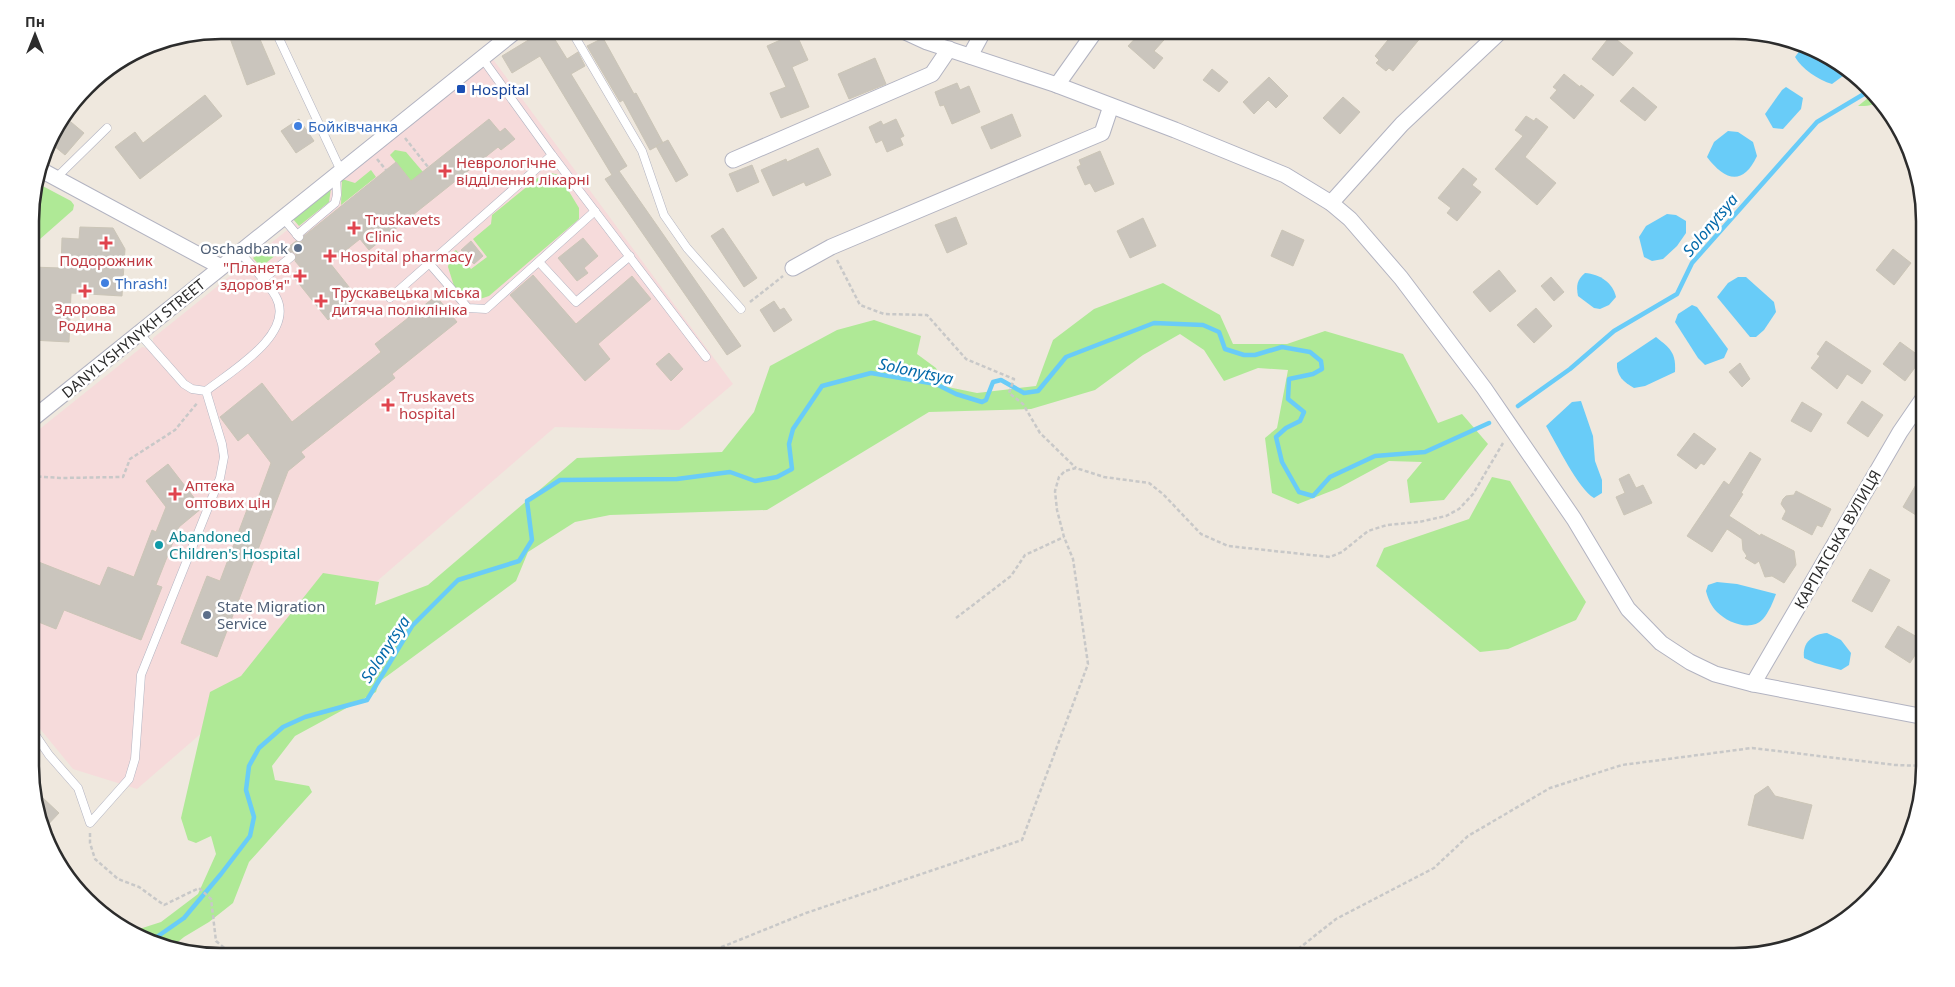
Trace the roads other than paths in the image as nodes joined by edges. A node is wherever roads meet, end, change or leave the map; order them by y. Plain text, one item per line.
1 (279, 39) edge
2 (506, 39) edge
3 (576, 39) edge
4 (920, 39) edge
5 (979, 39) edge
6 (1090, 39) edge
7 (1492, 39) edge
8 (949, 49) junction
9 (970, 56) junction
10 (482, 58) junction
11 (1057, 84) junction
12 (1110, 106) junction
13 (107, 128) dead end
14 (552, 155) junction
15 (733, 160) dead end
16 (45, 173) edge
17 (339, 173) junction
18 (56, 178) junction
19 (1331, 203) junction
20 (595, 210) junction
21 (283, 218) junction
22 (240, 252) junction
23 (291, 256) dead end
24 (630, 256) junction
25 (539, 262) junction
26 (429, 263) junction
27 (221, 268) junction
28 (794, 268) road end
29 (262, 280) junction
30 (390, 298) dead end
31 (741, 310) road end
32 (139, 333) junction
33 (706, 357) dead end
34 (206, 392) junction
35 (1916, 409) edge
36 (39, 414) edge
37 (1753, 684) junction
38 (1916, 715) edge
39 (39, 740) edge

1 - 17 lane
2 - 10 street, DANYLYSHYNYKH STREET
3 - 31 lane
4 - 8 street
5 - 9 street
6 - 11 street
7 - 19 street
8 - 9 street
8 - 15 street
9 - 11 street
10 - 14 lane
10 - 17 street, DANYLYSHYNYKH STREET
11 - 12 street
12 - 19 street
12 - 28 street
13 - 18 lane
14 - 20 lane
14 - 26 lane
16 - 18 street
17 - 21 street, DANYLYSHYNYKH STREET
17 - 21 lane
18 - 27 street
19 - 37 street
20 - 24 lane
20 - 25 lane
21 - 22 street, DANYLYSHYNYKH STREET
22 - 27 street, DANYLYSHYNYKH STREET
22 - 29 lane
23 - 29 lane
24 - 25 lane
24 - 33 lane
25 - 26 lane
26 - 30 lane
27 - 32 street, DANYLYSHYNYKH STREET
29 - 34 lane
32 - 34 lane
32 - 36 street, DANYLYSHYNYKH STREET
34 - 39 lane
35 - 37 street, КАРПАТСЬКА ВУЛИЦЯ
37 - 38 street

